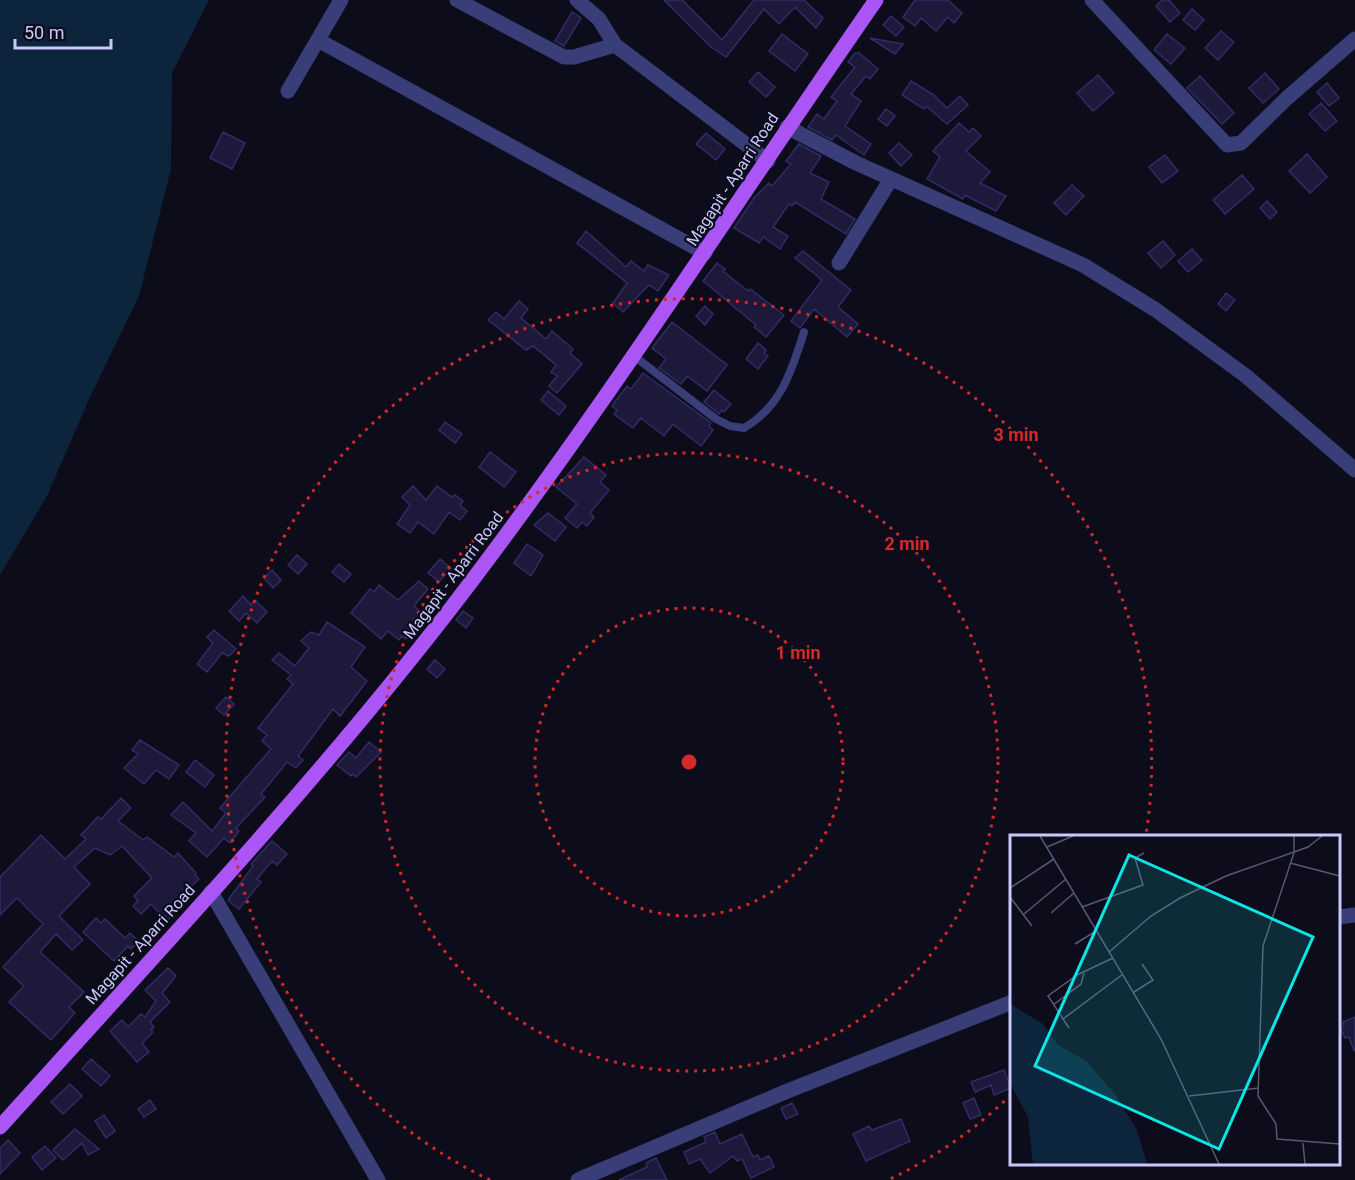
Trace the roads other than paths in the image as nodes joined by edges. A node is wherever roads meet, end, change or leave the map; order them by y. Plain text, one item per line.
1 (341, 0) edge
2 (457, 0) edge
3 (577, 0) edge
4 (1092, 0) edge
5 (871, 4) edge
6 (1355, 39) edge
7 (318, 40) junction
8 (615, 45) junction
9 (288, 91) dead end
10 (787, 127) junction
11 (768, 161) junction
12 (891, 179) junction
13 (705, 253) junction
14 (839, 263) dead end
15 (804, 332) dead end
16 (634, 356) junction
17 (1355, 470) edge
18 (211, 892) junction
19 (1355, 915) edge
20 (1340, 917) edge
21 (1010, 1002) edge
22 (0, 1127) edge
23 (378, 1180) edge
24 (578, 1180) edge

1 - 7 street
2 - 8 street
3 - 8 street
4 - 6 street
5 - 10 main road, Magapit - Aparri Road
7 - 9 street
7 - 13 street
8 - 11 street
10 - 11 main road, Magapit - Aparri Road
10 - 12 street
11 - 13 main road, Magapit - Aparri Road
12 - 14 street
12 - 17 street
13 - 16 main road, Magapit - Aparri Road
15 - 16 lane
16 - 18 main road, Magapit - Aparri Road
18 - 22 main road, Magapit - Aparri Road
18 - 23 street
19 - 20 street
21 - 24 street

